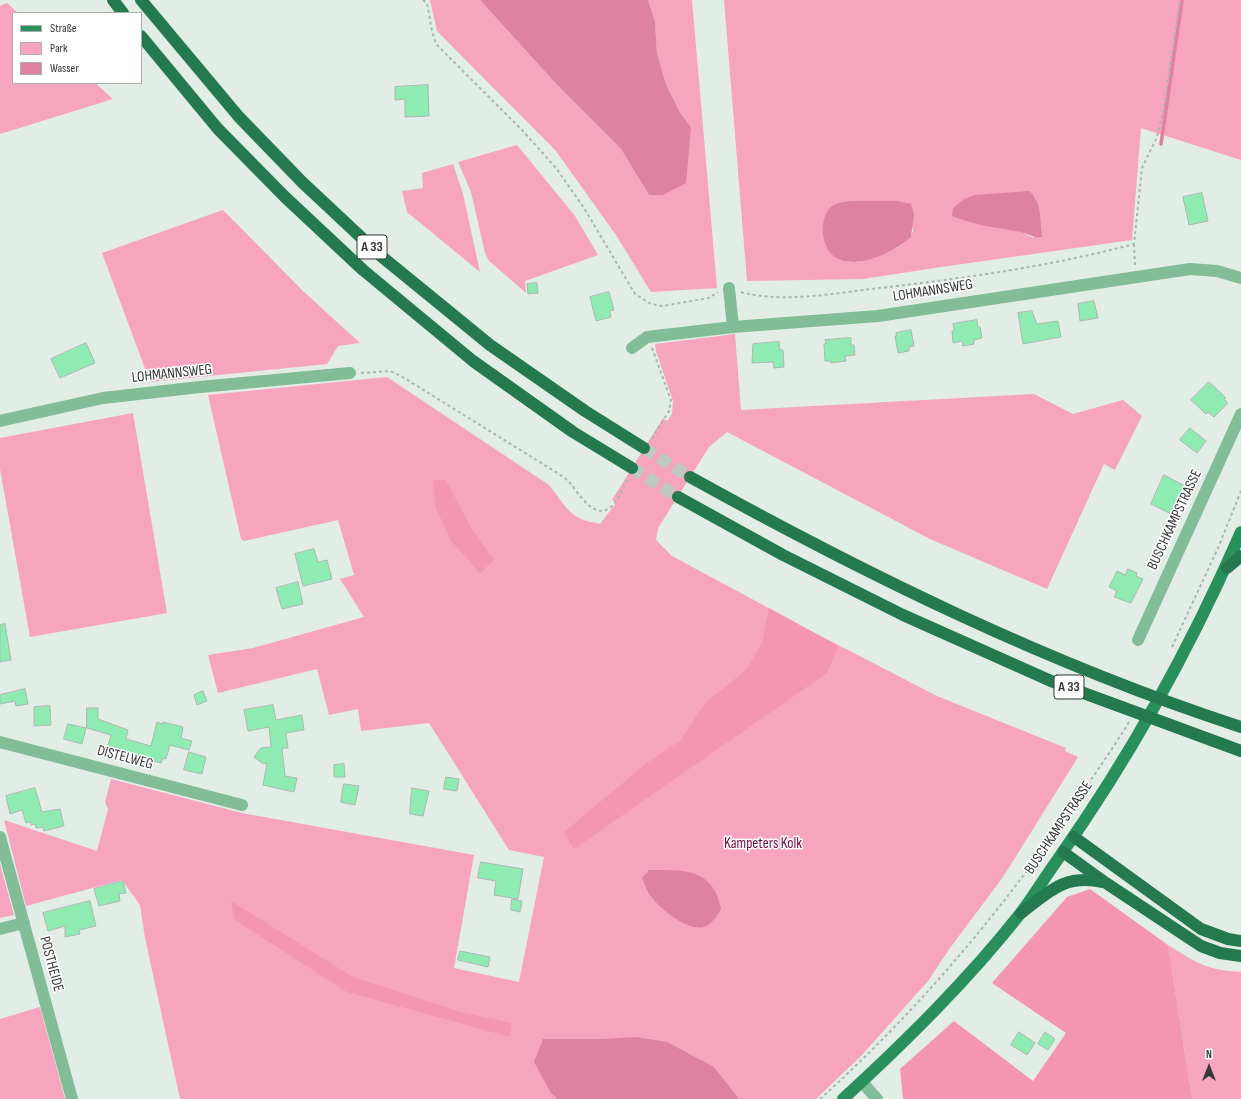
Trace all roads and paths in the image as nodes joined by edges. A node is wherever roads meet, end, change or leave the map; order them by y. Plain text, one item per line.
1 (113, 0) edge
2 (142, 0) edge
3 (423, 0) edge
4 (1180, 0) edge
5 (122, 12) edge
6 (142, 37) edge
7 (1134, 244) junction
8 (1135, 276) junction
9 (1241, 278) edge
10 (729, 288) junction
11 (733, 327) junction
12 (647, 337) junction
13 (632, 348) dead end
14 (350, 373) joint
15 (1241, 414) edge
16 (664, 420) dead end
17 (0, 421) edge
18 (644, 448) tunnel mouth
19 (632, 468) tunnel mouth
20 (690, 477) tunnel mouth
21 (1241, 491) edge
22 (678, 497) tunnel mouth
23 (614, 502) dead end
24 (1241, 532) edge
25 (1241, 556) edge
26 (1226, 568) junction
27 (1138, 640) dead end
28 (1170, 651) dead end
29 (1239, 726) edge
30 (0, 742) edge
31 (1112, 751) dead end
32 (1240, 751) edge
33 (242, 805) dead end
34 (1074, 836) junction
35 (0, 837) edge
36 (1063, 852) junction
37 (1106, 883) junction
38 (1021, 913) junction
39 (24, 923) junction
40 (0, 929) edge
41 (1241, 941) edge
42 (1241, 956) edge
43 (862, 1082) junction
44 (72, 1099) edge
45 (820, 1099) edge
46 (843, 1099) edge
47 (877, 1099) edge

1 - 5 highway
2 - 18 highway, A 33
3 - 10 path
4 - 7 path
6 - 19 highway, A 33
7 - 8 path
7 - 10 path
8 - 9 street, LOHMANNSWEG
8 - 11 street, LOHMANNSWEG
10 - 11 street
11 - 12 street, LOHMANNSWEG
12 - 13 street, LOHMANNSWEG
12 - 16 path
14 - 17 street, LOHMANNSWEG
14 - 23 path
15 - 27 street, BUSCHKAMPSTRASSE
20 - 29 highway, A 33
21 - 28 path
22 - 32 highway, A 33
24 - 26 main road, BUSCHKAMPSTRASSE
25 - 26 highway
26 - 34 main road, BUSCHKAMPSTRASSE
30 - 33 street, DISTELWEG
31 - 45 path
34 - 36 main road, BUSCHKAMPSTRASSE
34 - 41 highway
35 - 39 street, POSTHEIDE
36 - 37 highway
36 - 38 main road, BUSCHKAMPSTRASSE
37 - 38 highway
37 - 42 highway
38 - 43 main road, BUSCHKAMPSTRASSE
39 - 40 street
39 - 44 street, POSTHEIDE
43 - 46 main road, BUSCHKAMPSTRASSE
43 - 47 street

